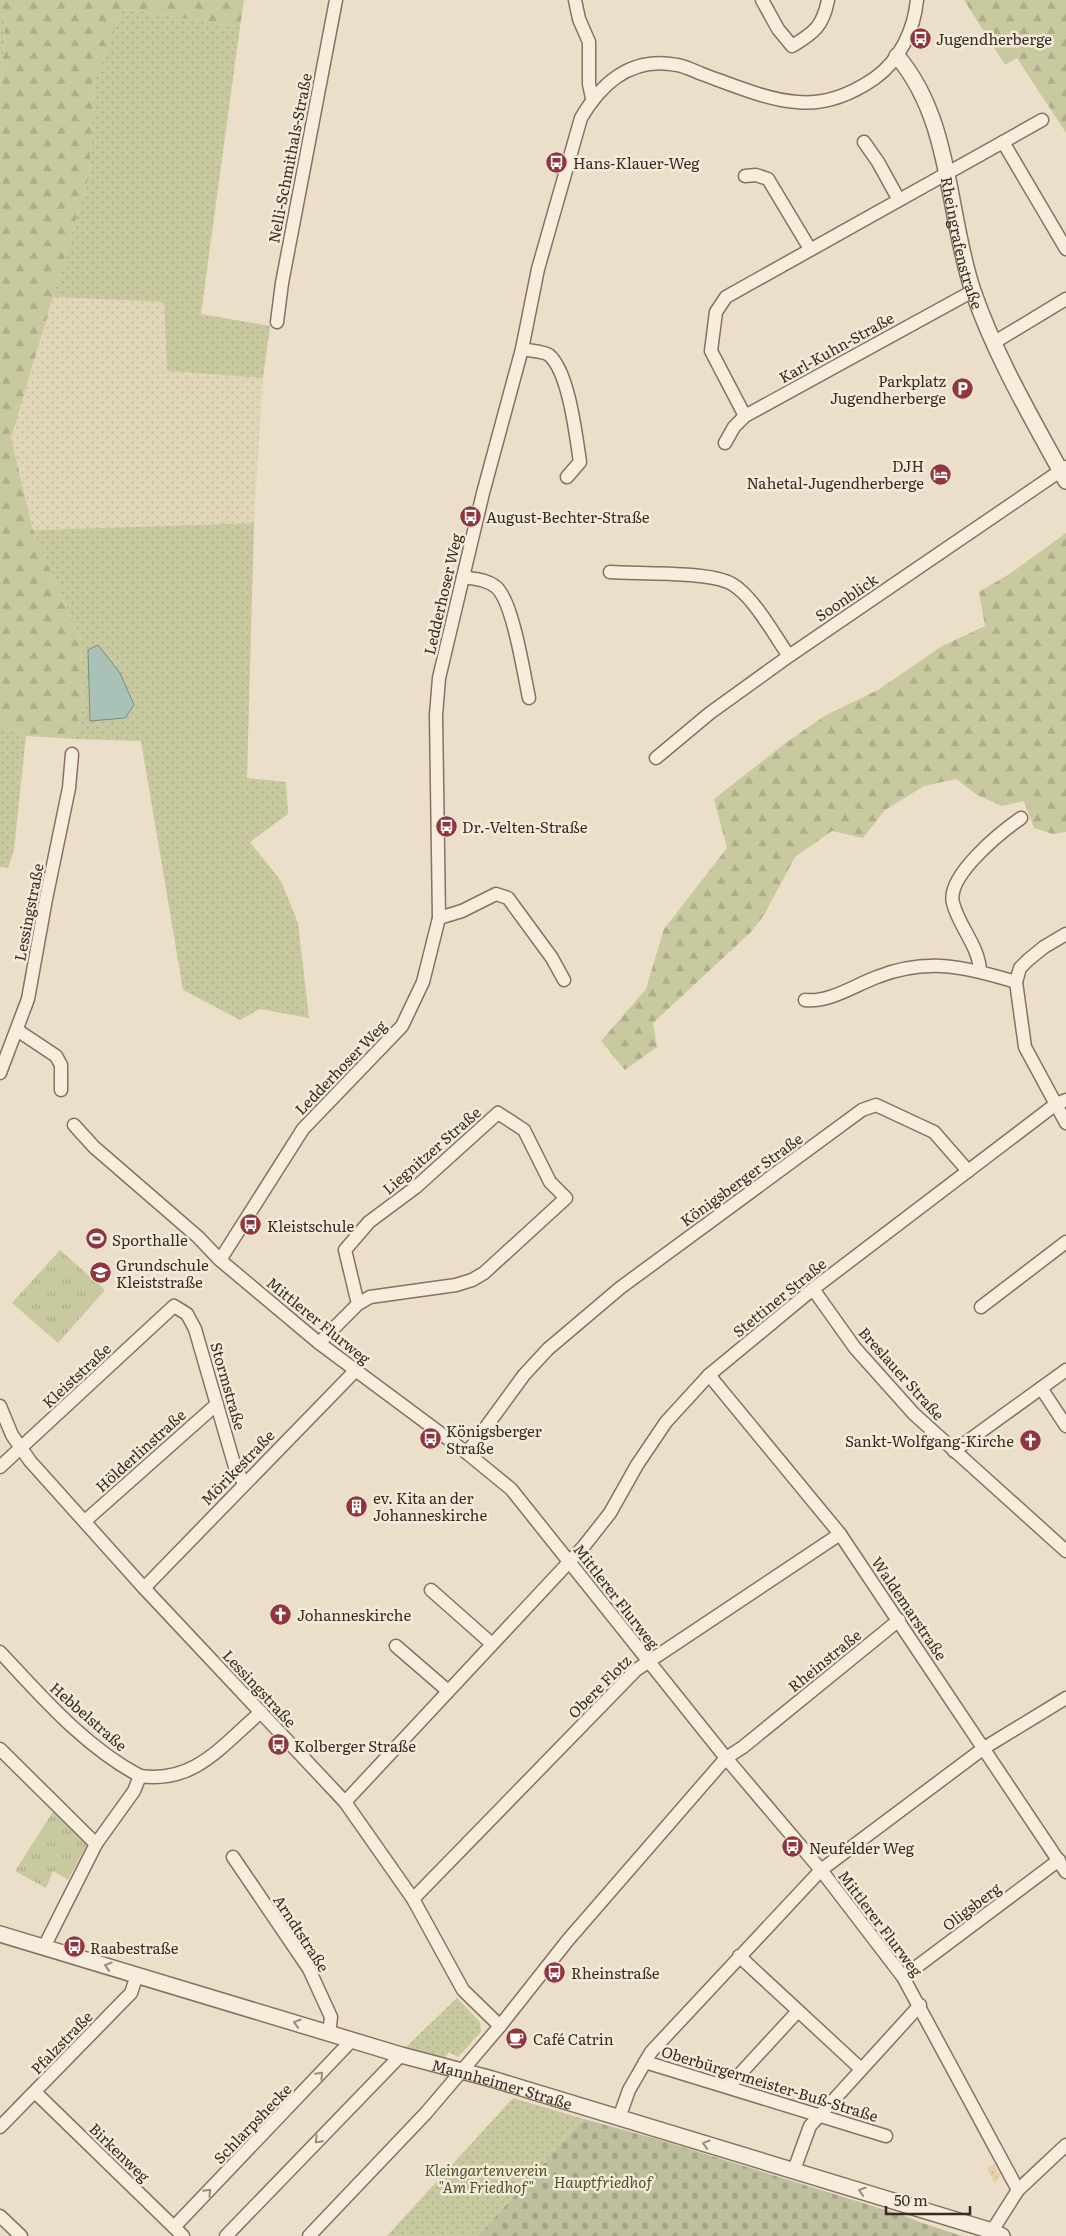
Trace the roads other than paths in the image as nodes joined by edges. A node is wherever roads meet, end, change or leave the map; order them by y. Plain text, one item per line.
1 (336, 0) edge
2 (575, 0) edge
3 (762, 0) edge
4 (828, 0) edge
5 (918, 0) edge
6 (897, 56) junction
7 (592, 98) junction
8 (1042, 120) dead end
9 (864, 142) dead end
10 (1003, 142) junction
11 (946, 175) junction
12 (745, 176) dead end
13 (899, 200) junction
14 (1066, 249) edge
15 (810, 250) junction
16 (973, 291) junction
17 (1066, 299) edge
18 (277, 322) dead end
19 (993, 343) junction
20 (522, 349) junction
21 (745, 416) junction
22 (725, 444) dead end
23 (1064, 473) edge
24 (567, 477) dead end
25 (610, 572) dead end
26 (462, 577) junction
27 (789, 656) junction
28 (529, 698) dead end
29 (72, 754) dead end
30 (656, 758) dead end
31 (1021, 818) dead end
32 (439, 918) junction
33 (1066, 934) edge
34 (980, 971) junction
35 (564, 980) dead end
36 (1016, 982) junction
37 (805, 1000) dead end
38 (17, 1030) junction
39 (0, 1073) edge
40 (61, 1090) dead end
41 (1061, 1102) edge
42 (1066, 1124) edge
43 (74, 1125) dead end
44 (968, 1171) junction
45 (1066, 1242) edge
46 (220, 1260) junction
47 (813, 1289) junction
48 (358, 1304) junction
49 (174, 1306) joint
50 (981, 1307) dead end
51 (319, 1343) junction
52 (1066, 1370) edge
53 (355, 1371) junction
54 (709, 1375) junction
55 (1041, 1388) junction
56 (217, 1404) junction
57 (0, 1406) edge
58 (1066, 1426) edge
59 (20, 1450) junction
60 (954, 1451) junction
61 (467, 1453) junction
62 (0, 1467) edge
63 (244, 1483) junction
64 (85, 1521) junction
65 (840, 1534) junction
66 (1066, 1551) edge
67 (569, 1560) junction
68 (144, 1588) junction
69 (431, 1590) dead end
70 (899, 1620) junction
71 (492, 1644) junction
72 (396, 1646) dead end
73 (0, 1652) edge
74 (648, 1662) junction
75 (448, 1691) junction
76 (1066, 1698) edge
77 (261, 1712) junction
78 (984, 1748) junction
79 (0, 1749) edge
80 (726, 1758) junction
81 (140, 1776) junction
82 (345, 1802) junction
83 (96, 1844) junction
84 (233, 1857) dead end
85 (1058, 1860) junction
86 (822, 1870) junction
87 (1066, 1872) edge
88 (413, 1899) junction
89 (0, 1934) edge
90 (44, 1947) junction
91 (739, 1956) junction
92 (137, 1975) junction
93 (903, 1977) junction
94 (920, 2005) junction
95 (798, 2010) junction
96 (500, 2026) junction
97 (329, 2033) junction
98 (352, 2040) junction
99 (402, 2055) junction
100 (645, 2062) junction
101 (860, 2069) junction
102 (461, 2072) junction
103 (728, 2087) junction
104 (35, 2092) junction
105 (819, 2116) junction
106 (619, 2118) junction
107 (0, 2127) edge
108 (886, 2136) dead end
109 (1066, 2145) edge
110 (794, 2170) junction
111 (1018, 2190) junction
112 (0, 2216) edge
113 (179, 2232) edge
114 (997, 2233) edge
115 (22, 2236) edge
116 (226, 2236) edge
117 (309, 2236) edge

1 - 18 street, Nelli-Schmithals-Straße
2 - 7 street
3 - 4 street
5 - 6 street
6 - 7 street, Ledderhoser Weg
6 - 11 street, Rheingrafenstraße
7 - 20 street, Ledderhoser Weg
8 - 10 street
9 - 13 street
10 - 11 street
10 - 14 street
11 - 13 street
11 - 16 street, Rheingrafenstraße
12 - 15 street
13 - 15 street
15 - 21 street
16 - 19 street, Rheingrafenstraße
16 - 21 street, Karl-Kuhn-Straße
17 - 19 street
19 - 23 street, Rheingrafenstraße
20 - 24 street
20 - 26 street, Ledderhoser Weg
21 - 22 street, Karl-Kuhn-Straße
23 - 27 street, Soonblick
25 - 27 street
26 - 28 street
26 - 32 street, Ledderhoser Weg
27 - 30 street, Soonblick
29 - 38 street, Lessingstraße
31 - 34 street
32 - 35 street
32 - 46 street, Ledderhoser Weg
33 - 36 street
34 - 36 street
34 - 37 street
36 - 41 street
38 - 39 street, Lessingstraße
38 - 40 street
41 - 42 street
41 - 44 street, Stettiner Straße
43 - 46 street, Mittlerer Flurweg
44 - 47 street, Stettiner Straße
44 - 61 street, Königsberger Straße
45 - 50 street
46 - 51 street, Mittlerer Flurweg
47 - 54 street, Stettiner Straße
47 - 60 street, Breslauer Straße
48 - 48 street, Liegnitzer Straße
48 - 51 street
49 - 56 street, Stormstraße
49 - 59 street, Kleiststraße
51 - 53 street, Mittlerer Flurweg
52 - 55 street
53 - 61 street, Mittlerer Flurweg
53 - 63 street, Mörikestraße
54 - 65 street, Waldemarstraße
54 - 67 street, Stettiner Straße
55 - 58 street
55 - 60 street
56 - 63 street, Stormstraße
56 - 64 street, Hölderlinstraße
57 - 59 street, Lessingstraße
59 - 62 street, Kleiststraße
59 - 64 street, Lessingstraße
60 - 66 street, Breslauer Straße
61 - 67 street, Mittlerer Flurweg
63 - 68 street, Mörikestraße
64 - 68 street, Lessingstraße
65 - 70 street, Waldemarstraße
65 - 74 street, Obere Flotz
67 - 71 street
67 - 74 street, Mittlerer Flurweg
68 - 77 street, Lessingstraße
69 - 71 street
70 - 78 street, Waldemarstraße
70 - 80 street, Rheinstraße
71 - 75 street
72 - 75 street
73 - 81 street, Hebbelstraße
74 - 80 street, Mittlerer Flurweg
74 - 88 street, Obere Flotz
75 - 82 street
76 - 78 street
77 - 81 street
77 - 82 street, Lessingstraße
78 - 85 street, Waldemarstraße
78 - 86 street
79 - 83 street
80 - 86 street, Mittlerer Flurweg
80 - 96 street, Rheinstraße
81 - 83 street
82 - 88 street, Lessingstraße
83 - 90 street
84 - 97 street, Arndtstraße
85 - 87 street, Waldemarstraße
85 - 93 street, Oligsberg
86 - 91 street
86 - 93 street, Mittlerer Flurweg
88 - 96 street, Lessingstraße
89 - 90 street, Mannheimer Straße
92 -> 90 street, Mannheimer Straße
91 - 95 street
91 - 100 street
97 -> 92 street, Mannheimer Straße
92 - 104 street, Pfalzstraße
93 - 94 street, Mittlerer Flurweg
94 - 101 street
94 - 111 street, Mittlerer Flurweg
95 - 101 street
95 - 103 street
96 - 102 street, Rheinstraße
97 - 98 street, Mannheimer Straße
98 - 99 street, Mannheimer Straße
113 -> 98 street, Schlarpshecke
99 - 102 street, Mannheimer Straße
99 -> 116 street
100 - 103 street, Oberbürgermeister-Buß-Straße
100 - 106 street
101 - 105 street
102 - 106 street, Mannheimer Straße
102 - 117 street, Rheinstraße
103 - 105 street, Oberbürgermeister-Buß-Straße
104 - 107 street, Pfalzstraße
104 - 113 street, Birkenweg
105 - 108 street, Oberbürgermeister-Buß-Straße
105 - 110 street
110 -> 106 street, Mannheimer Straße
109 - 111 street
114 -> 110 street, Mannheimer Straße
111 - 114 street
112 - 115 street

